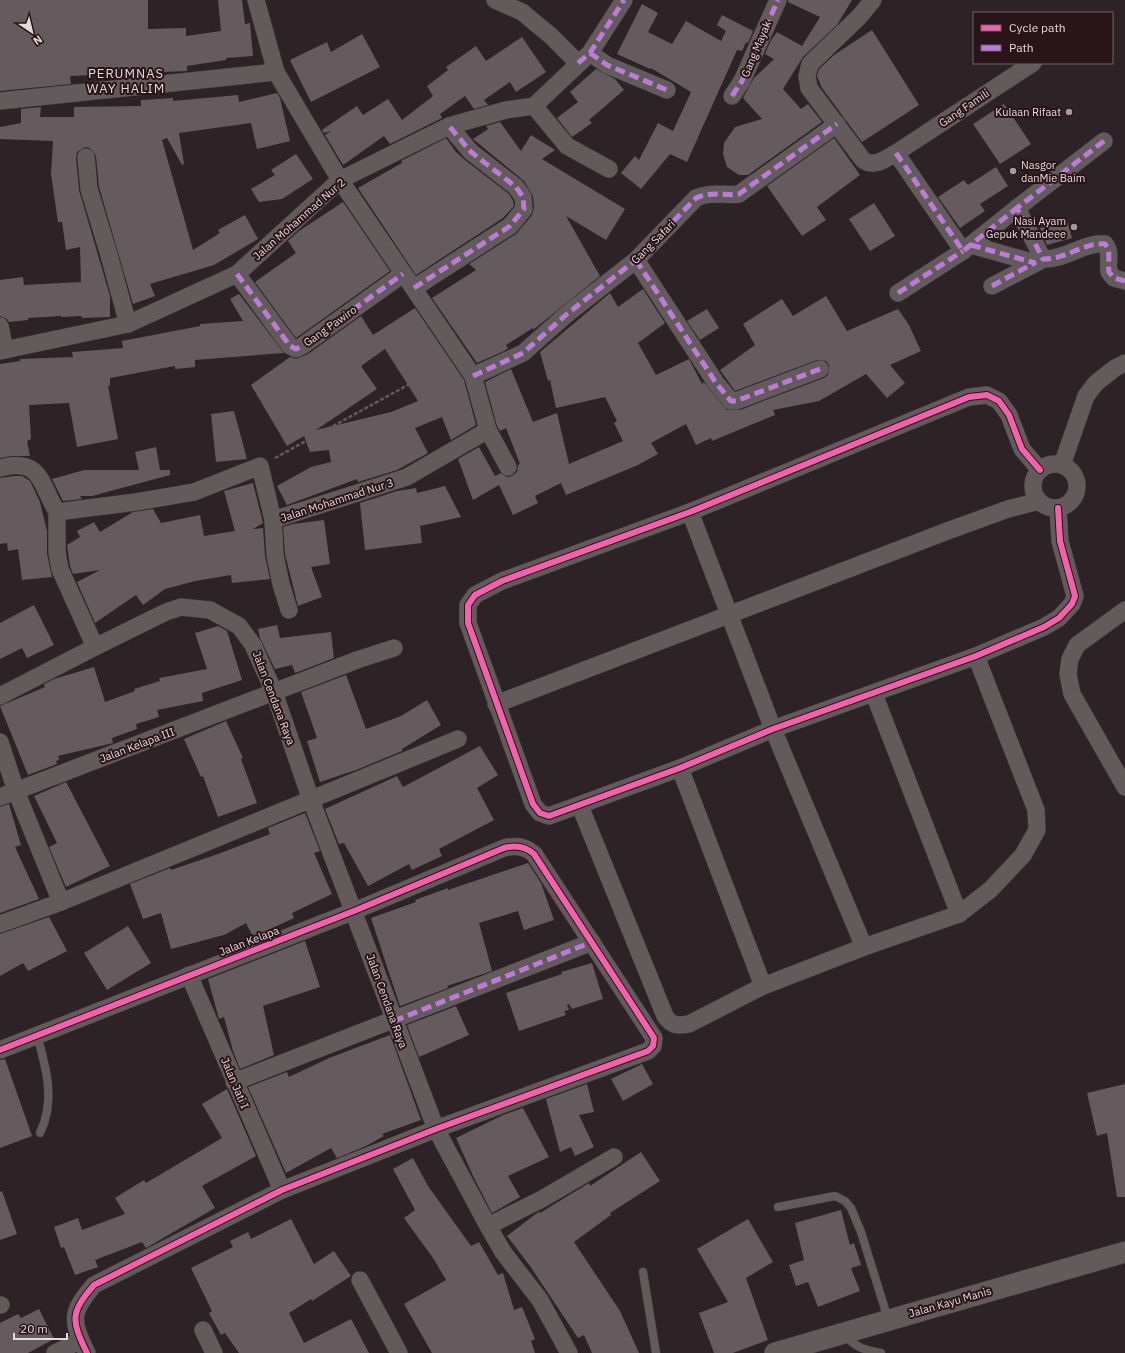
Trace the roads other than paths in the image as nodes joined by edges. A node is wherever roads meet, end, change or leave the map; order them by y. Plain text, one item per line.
1 (256, 0) edge
2 (495, 0) edge
3 (624, 0) edge
4 (778, 0) edge
5 (873, 0) edge
6 (584, 58) junction
7 (1031, 64) edge
8 (276, 72) junction
9 (667, 90) dead end
10 (732, 96) dead end
11 (0, 101) edge
12 (534, 106) junction
13 (837, 124) junction
14 (449, 126) junction
15 (1104, 141) dead end
16 (896, 154) junction
17 (86, 157) dead end
18 (609, 169) dead end
19 (340, 180) junction
20 (1017, 208) junction
21 (967, 248) junction
22 (636, 260) junction
23 (1039, 261) junction
24 (236, 274) junction
25 (403, 274) junction
26 (1125, 281) edge
27 (992, 286) dead end
28 (414, 288) junction
29 (898, 293) dead end
30 (128, 324) junction
31 (0, 326) edge
32 (2, 351) edge
33 (1125, 363) edge
34 (820, 369) dead end
35 (473, 376) junction
36 (488, 430) junction
37 (1062, 464) junction
38 (508, 467) dead end
39 (0, 468) edge
40 (1040, 470) junction
41 (1039, 501) junction
42 (1058, 508) junction
43 (57, 512) junction
44 (690, 512) junction
45 (273, 520) junction
46 (289, 610) dead end
47 (1125, 610) edge
48 (731, 615) junction
49 (94, 647) junction
50 (394, 648) dead end
51 (976, 656) junction
52 (274, 692) junction
53 (874, 694) junction
54 (0, 696) edge
55 (496, 704) junction
56 (773, 729) junction
57 (458, 739) dead end
58 (0, 742) edge
59 (680, 768) junction
60 (1125, 787) edge
61 (16, 791) junction
62 (0, 797) edge
63 (311, 800) junction
64 (580, 806) junction
65 (61, 902) junction
66 (354, 911) junction
67 (959, 914) junction
68 (0, 924) edge
69 (592, 942) junction
70 (864, 947) junction
71 (189, 975) junction
72 (763, 986) junction
73 (394, 1021) junction
74 (37, 1035) junction
75 (0, 1050) edge
76 (234, 1082) junction
77 (436, 1129) junction
78 (40, 1133) dead end
79 (614, 1157) dead end
80 (282, 1190) junction
81 (778, 1207) dead end
82 (488, 1226) junction
83 (1125, 1252) edge
84 (643, 1272) dead end
85 (360, 1280) dead end
86 (888, 1319) junction
87 (203, 1330) dead end
88 (843, 1332) junction
89 (84, 1347) edge
90 (55, 1353) edge
91 (214, 1353) edge
92 (399, 1353) edge
93 (569, 1353) edge
94 (656, 1353) edge
95 (775, 1353) edge
96 (881, 1353) edge

1 - 8 street
2 - 6 street
3 - 6 street
4 - 10 street, Gang Mayak
5 - 13 street
6 - 9 street
6 - 12 street
7 - 16 street, Gang Famili
8 - 11 street
8 - 19 street
12 - 14 street, Jalan Mohammad Nur 2
12 - 18 street
13 - 16 street, Gang Famili
13 - 22 street, Gang Safari
14 - 19 street, Jalan Mohammad Nur 2
14 - 28 street
15 - 20 street
16 - 21 street
17 - 30 street
19 - 24 street, Jalan Mohammad Nur 2
19 - 25 street
20 - 21 street
20 - 23 street
21 - 23 street
21 - 29 street
22 - 34 street
22 - 35 street, Gang Safari
23 - 26 street
23 - 27 street
24 - 25 street, Gang Pawiro
24 - 30 street, Jalan Mohammad Nur 2
25 - 28 street
28 - 35 street
30 - 32 street, Jalan Mohammad Nur 2
31 - 32 street
33 - 37 street
35 - 36 street
36 - 38 street
36 - 45 street, Jalan Mohammad Nur 3
37 - 40 street
37 - 42 street
39 - 43 street
40 - 41 street
40 - 44 street
41 - 42 street
41 - 48 street
42 - 51 street
43 - 45 street, Jalan Mohammad Nur 3
43 - 49 street
44 - 48 street
44 - 55 street
45 - 46 street
47 - 60 street
48 - 55 street
48 - 56 street
49 - 52 street, Jalan Cendana Raya
49 - 54 street
50 - 52 street, Jalan Kelapa III
51 - 53 street
51 - 67 street
52 - 61 street, Jalan Kelapa III
52 - 63 street, Jalan Cendana Raya
53 - 56 street
53 - 67 street
55 - 64 street
56 - 59 street
56 - 70 street
57 - 63 street
58 - 61 street
59 - 64 street
59 - 72 street
61 - 62 street, Jalan Kelapa III
61 - 65 street
63 - 65 street
63 - 66 street, Jalan Cendana Raya
64 - 72 street
65 - 68 street
66 - 69 street, Jalan Kelapa
66 - 71 street, Jalan Kelapa
66 - 73 street, Jalan Cendana Raya
67 - 70 street
69 - 73 street
69 - 77 street
70 - 72 street
71 - 74 street, Jalan Kelapa
71 - 76 street, Jalan Jati I
73 - 76 street
73 - 77 street, Jalan Cendana Raya
74 - 75 street, Jalan Kelapa
74 - 78 lane
76 - 80 street, Jalan Jati I
77 - 80 street
77 - 82 street, Jalan Cendana Raya
79 - 82 street
80 - 89 street
81 - 86 lane
82 - 93 street, Jalan Cendana Raya
83 - 86 street, Jalan Kayu Manis
84 - 94 lane
85 - 92 street
86 - 88 street, Jalan Kayu Manis
87 - 91 street
88 - 95 street, Jalan Kayu Manis
88 - 96 lane
89 - 90 street

